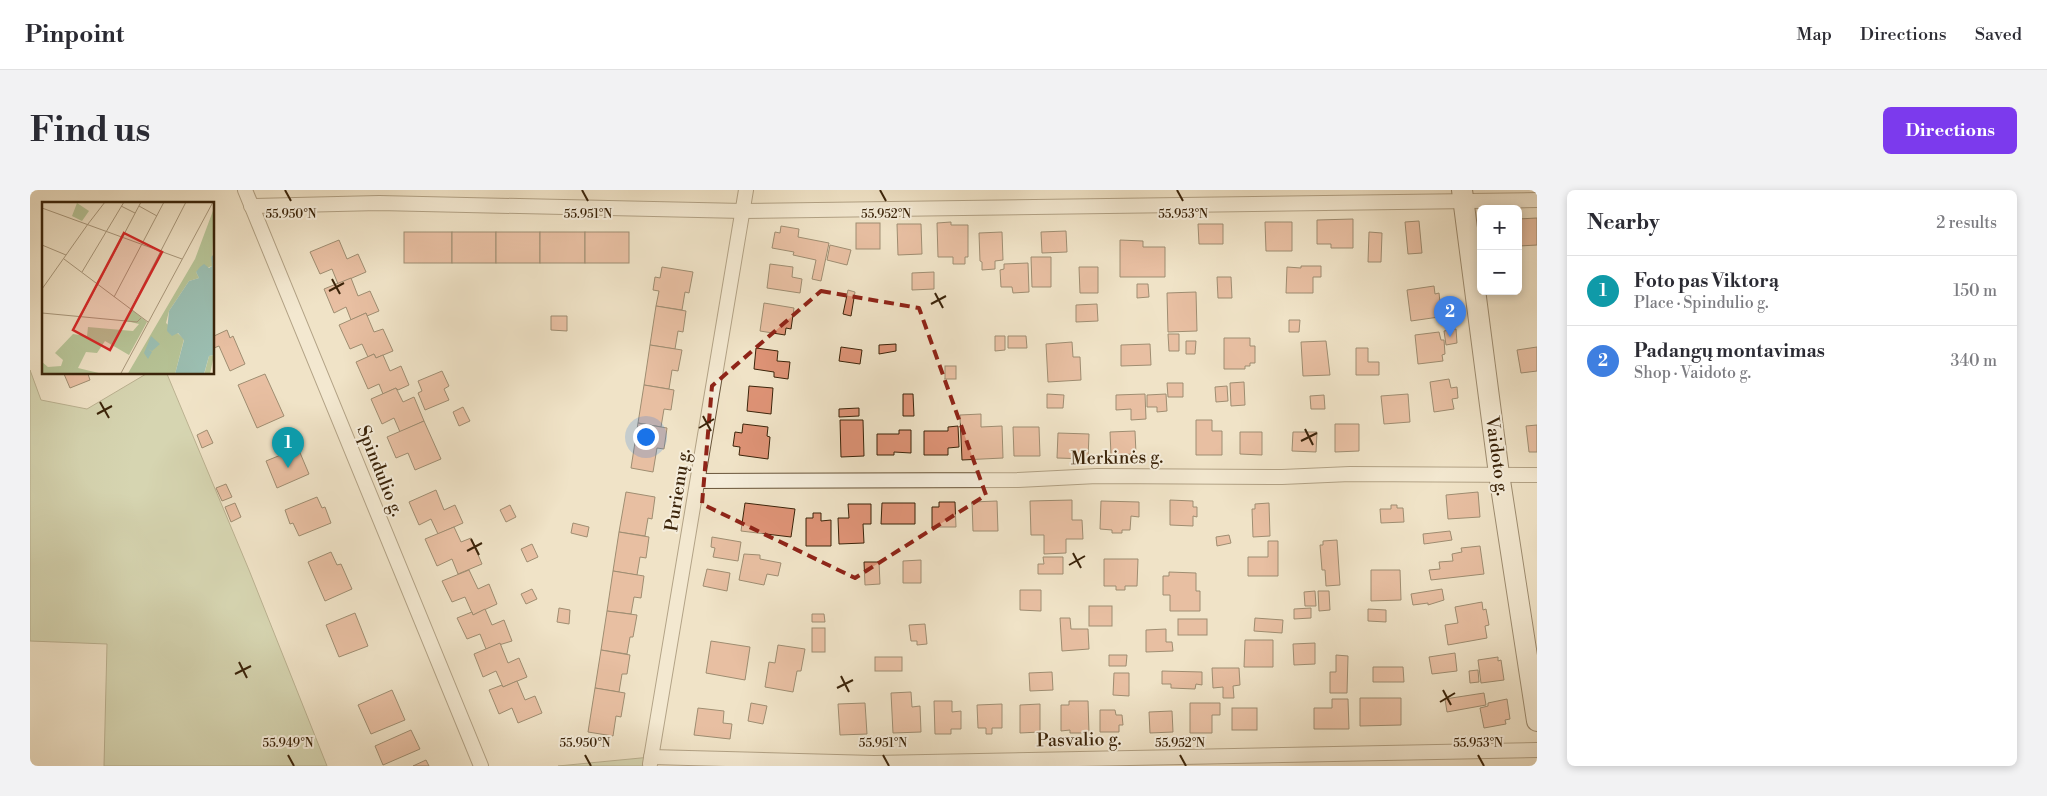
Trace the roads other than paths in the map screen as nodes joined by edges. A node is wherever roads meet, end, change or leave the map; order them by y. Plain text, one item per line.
1 (245, 190) edge
2 (746, 190) edge
3 (1462, 196) edge
4 (1537, 200) edge
5 (252, 206) junction
6 (743, 211) junction
7 (1499, 474) junction
8 (1537, 474) edge
9 (698, 481) junction
10 (1537, 721) edge
11 (1537, 750) edge
12 (651, 761) edge
13 (482, 766) edge

1 - 5 street, Spindulio g.
2 - 6 street, Purienų g.
3 - 4 street
3 - 6 street
3 - 7 main road, Vaidoto g.
5 - 6 street
5 - 13 street, Spindulio g.
6 - 9 street, Purienų g.
7 - 8 street, Merkinės g.
7 - 9 street, Merkinės g.
7 - 10 main road, Vaidoto g.
9 - 12 street, Purienų g.
11 - 12 street, Pasvalio g.

